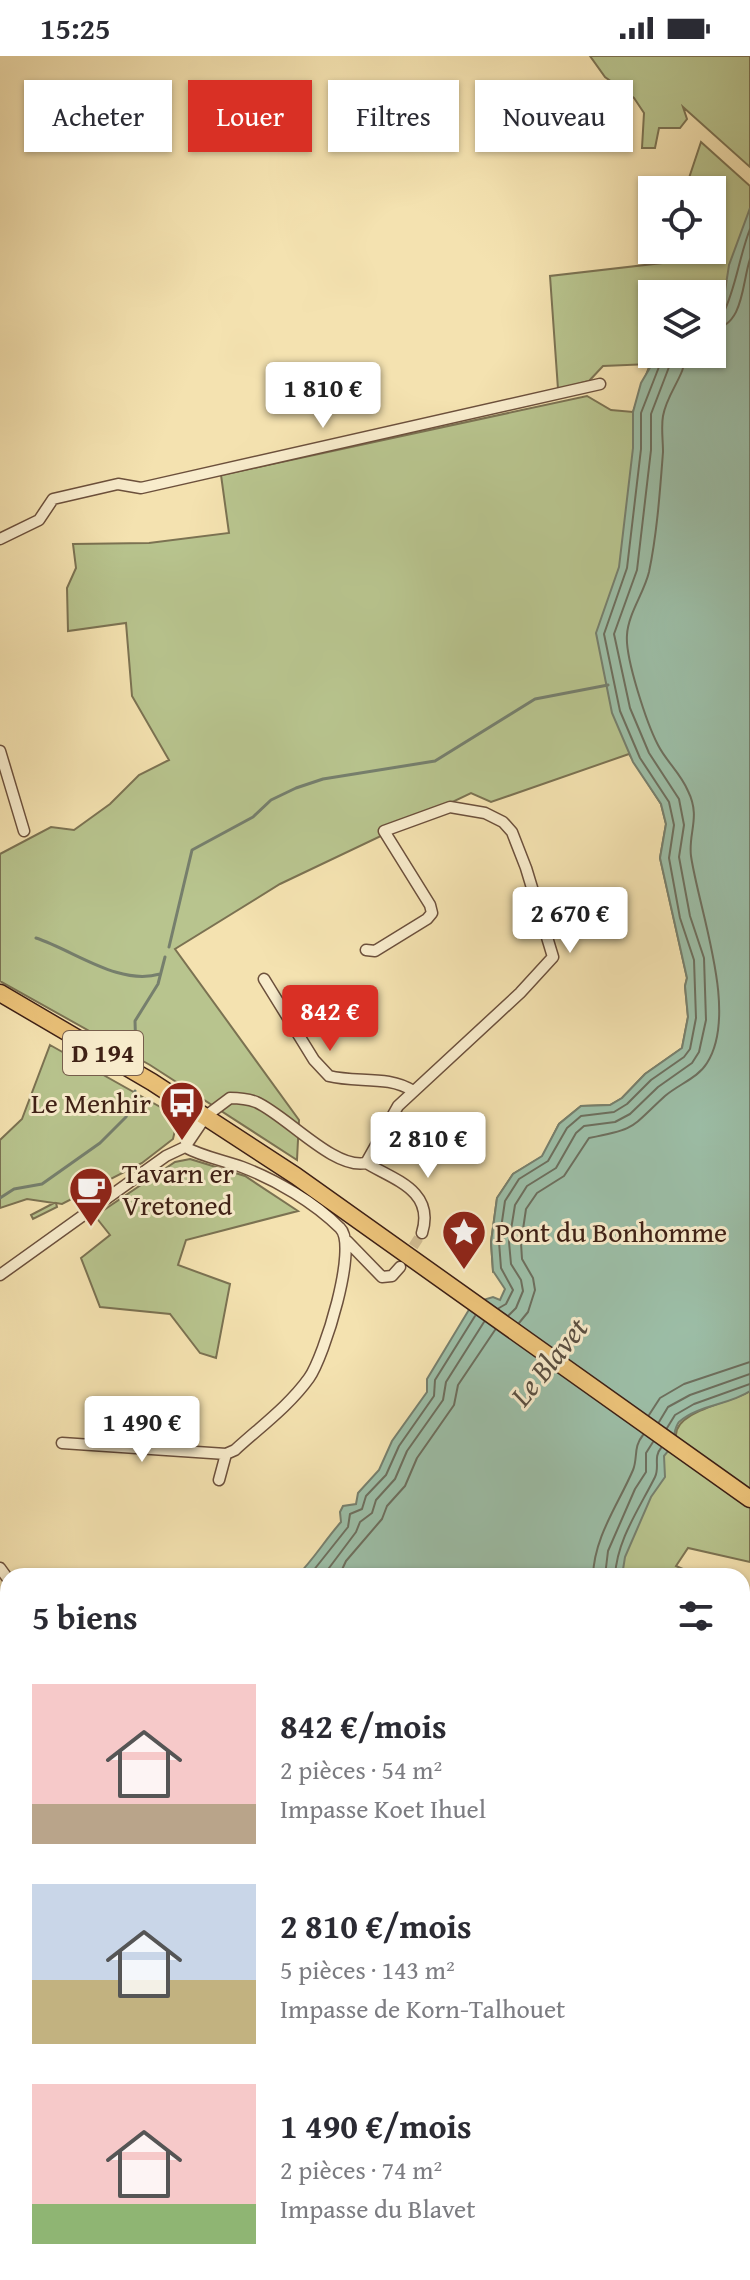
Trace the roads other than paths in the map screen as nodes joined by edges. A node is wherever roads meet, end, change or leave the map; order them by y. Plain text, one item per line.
1 (600, 384) dead end
2 (0, 539) edge
3 (0, 751) edge
4 (24, 831) dead end
5 (366, 950) dead end
6 (264, 979) dead end
7 (0, 993) edge
8 (413, 1091) junction
9 (206, 1116) junction
10 (185, 1147) junction
11 (366, 1163) junction
12 (422, 1233) tunnel mouth
13 (347, 1241) junction
14 (404, 1261) junction
15 (0, 1275) edge
16 (62, 1443) dead end
17 (226, 1454) junction
18 (219, 1480) dead end
19 (750, 1496) edge

1 - 2 street
3 - 4 street
5 - 8 street
6 - 8 street
7 - 9 main road, D 194
8 - 11 street
9 - 10 street
9 - 11 street
9 - 14 main road, D 194
10 - 13 street
10 - 15 street
11 - 12 street
13 - 14 street
13 - 17 street
14 - 19 main road, D 194
16 - 17 street
17 - 18 street

